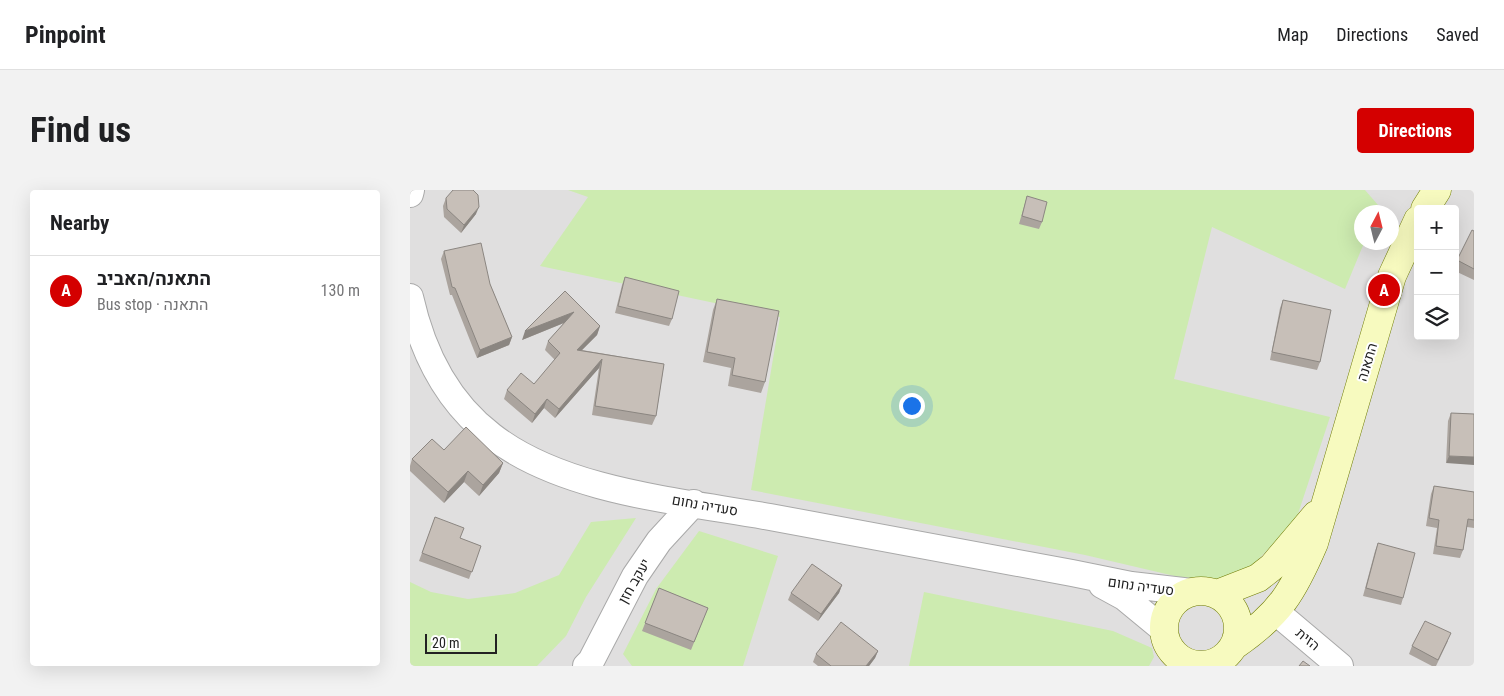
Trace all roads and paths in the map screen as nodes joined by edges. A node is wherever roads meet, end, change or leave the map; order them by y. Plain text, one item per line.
1 (411, 190) edge
2 (410, 194) edge
3 (1414, 229) edge
4 (410, 297) edge
5 (694, 503) junction
6 (1324, 506) junction
7 (1090, 578) junction
8 (1204, 593) junction
9 (1276, 612) junction
10 (1235, 645) junction
11 (1163, 646) edge
12 (586, 666) edge
13 (1206, 666) edge
14 (1340, 666) edge

1 - 2 street
3 - 6 street, התאנה
4 - 5 street, סעדיה נחום
5 - 7 street, סעדיה נחום
5 - 12 street, יעקב חזן
6 - 8 street, התאנה
6 - 9 street, התאנה
7 - 8 street, סעדיה נחום
7 - 11 street, סעדיה נחום
8 - 10 street
8 - 11 street
9 - 10 street, התאנה
9 - 14 street, הזית
10 - 13 street
11 - 13 street

